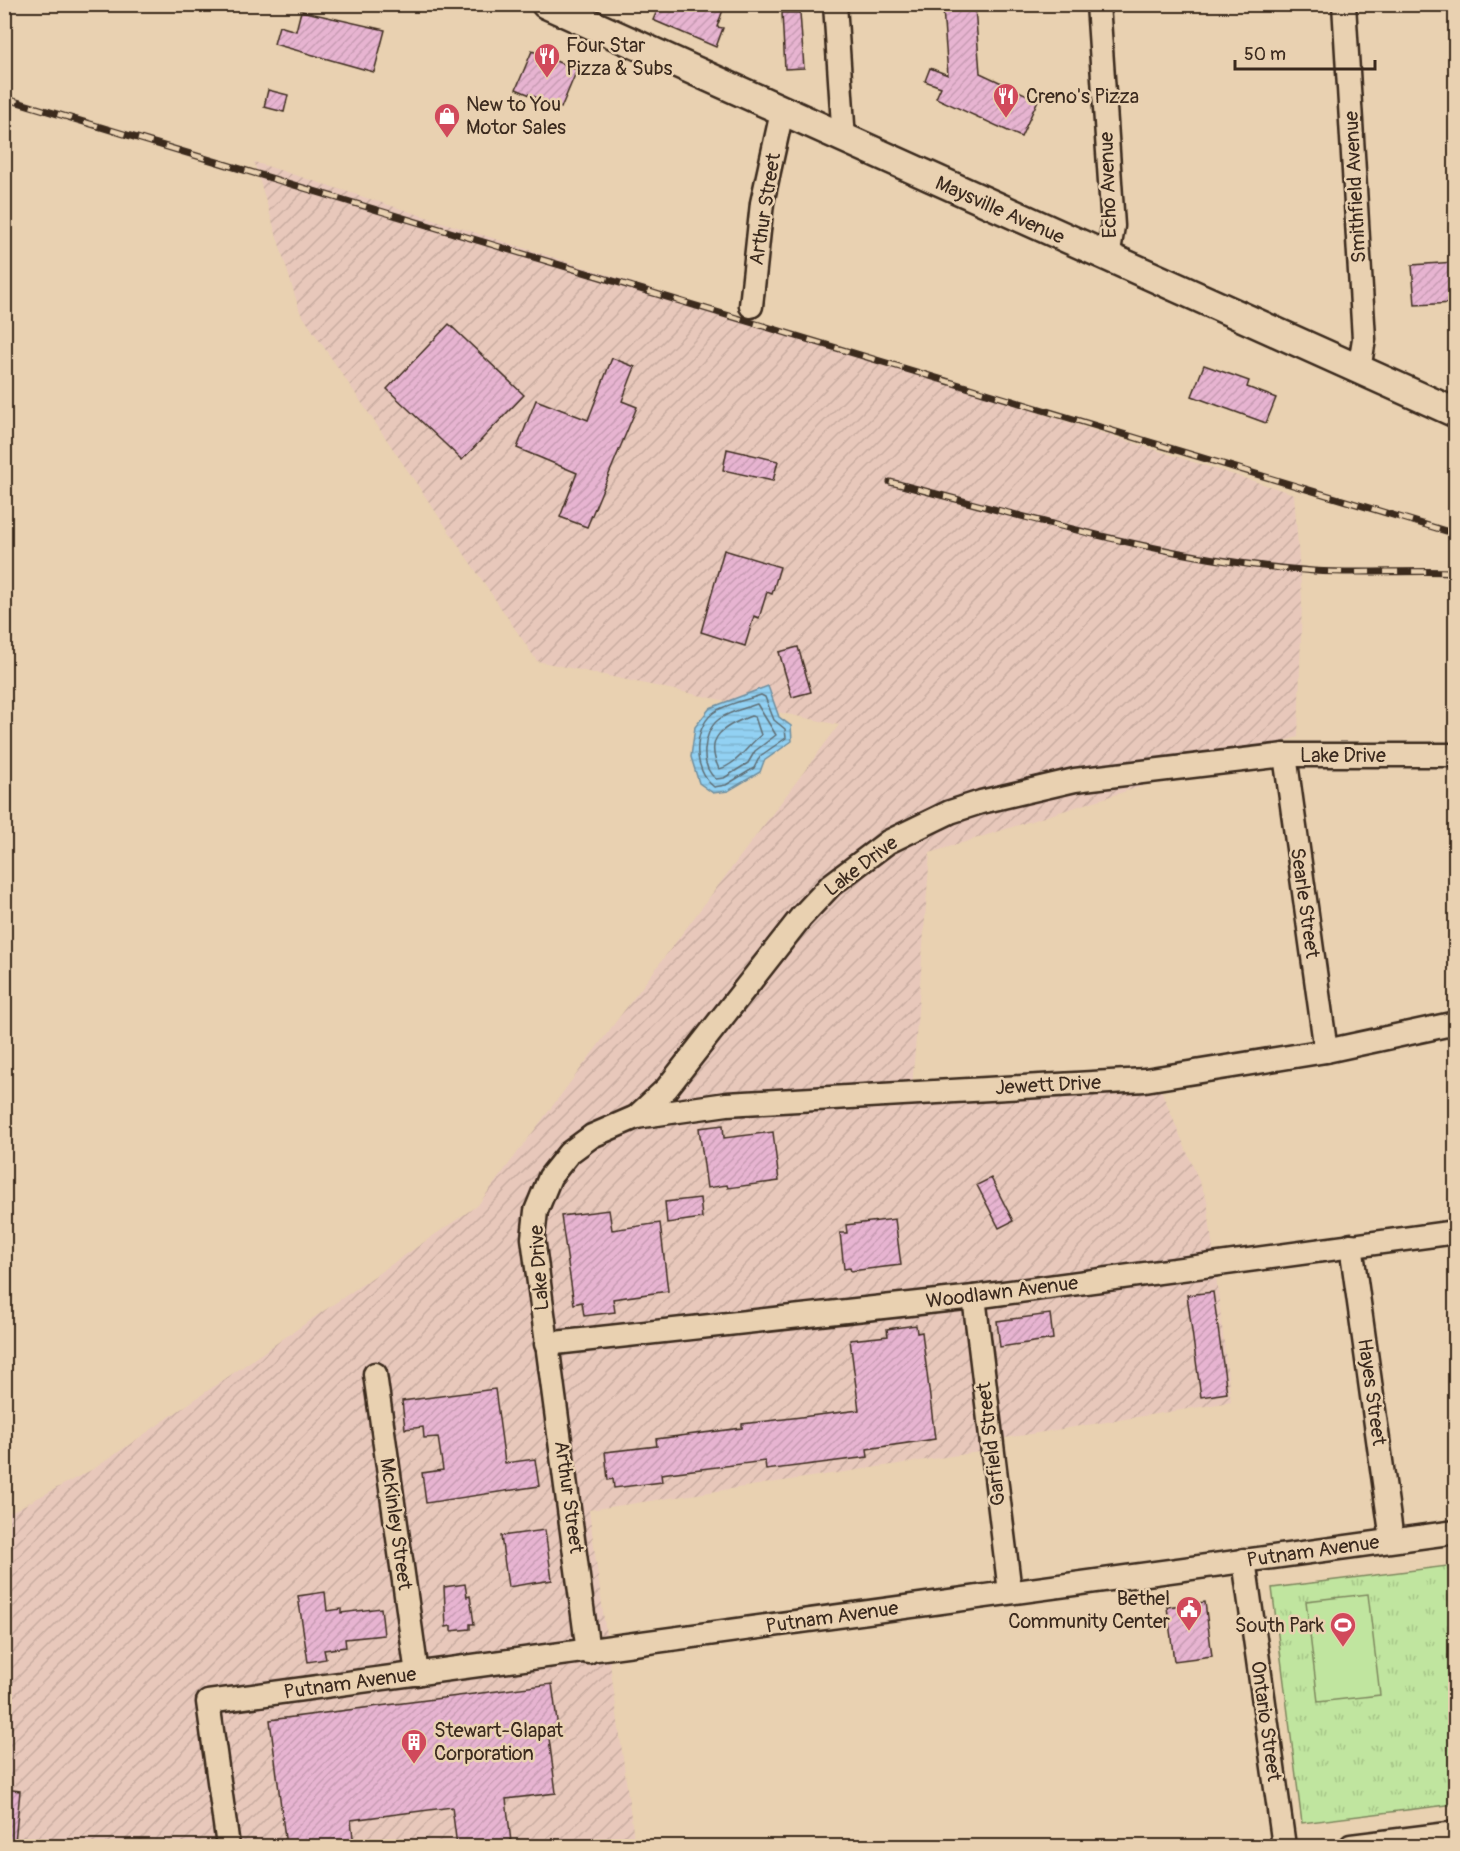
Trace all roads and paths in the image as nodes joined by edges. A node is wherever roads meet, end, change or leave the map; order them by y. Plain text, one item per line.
1 (546, 4) edge
2 (835, 4) edge
3 (1098, 4) edge
4 (1344, 4) edge
5 (782, 112) junction
6 (844, 140) junction
7 (1108, 258) junction
8 (751, 306) dead end
9 (1359, 370) junction
10 (1455, 413) edge
11 (1285, 755) junction
12 (1455, 755) edge
13 (1455, 1023) edge
14 (1326, 1051) junction
15 (636, 1117) junction
16 (1455, 1232) edge
17 (1351, 1245) junction
18 (974, 1297) junction
19 (546, 1344) junction
20 (375, 1374) dead end
21 (1455, 1532) edge
22 (1392, 1540) junction
23 (1244, 1560) junction
24 (1010, 1592) junction
25 (588, 1652) junction
26 (417, 1674) junction
27 (1455, 1833) edge
28 (1433, 1841) edge
29 (228, 1846) edge
30 (1284, 1846) edge
31 (1351, 1846) edge

1 - 5 main road, Maysville Avenue
2 - 6 street
3 - 7 street, Echo Avenue
4 - 9 street, Smithfield Avenue
5 - 6 main road, Maysville Avenue
5 - 8 street, Arthur Street
6 - 7 main road, Maysville Avenue
7 - 9 main road, Maysville Avenue
9 - 10 main road, Maysville Avenue
11 - 12 street, Lake Drive
11 - 14 street, Searle Street
11 - 15 street, Lake Drive
13 - 14 street, Jewett Drive
14 - 15 street, Jewett Drive
15 - 19 street, Lake Drive
16 - 17 street, Woodlawn Avenue
17 - 18 street, Woodlawn Avenue
17 - 22 street, Hayes Street
18 - 19 street, Woodlawn Avenue
18 - 24 street, Garfield Street
19 - 25 street, Arthur Street
20 - 26 street, McKinley Street
21 - 22 street, Putnam Avenue
22 - 23 street, Putnam Avenue
23 - 24 street, Putnam Avenue
23 - 30 street, Ontario Street
24 - 25 street, Putnam Avenue
25 - 26 street, Putnam Avenue
26 - 29 street, Putnam Avenue
27 - 28 street
28 - 31 street

